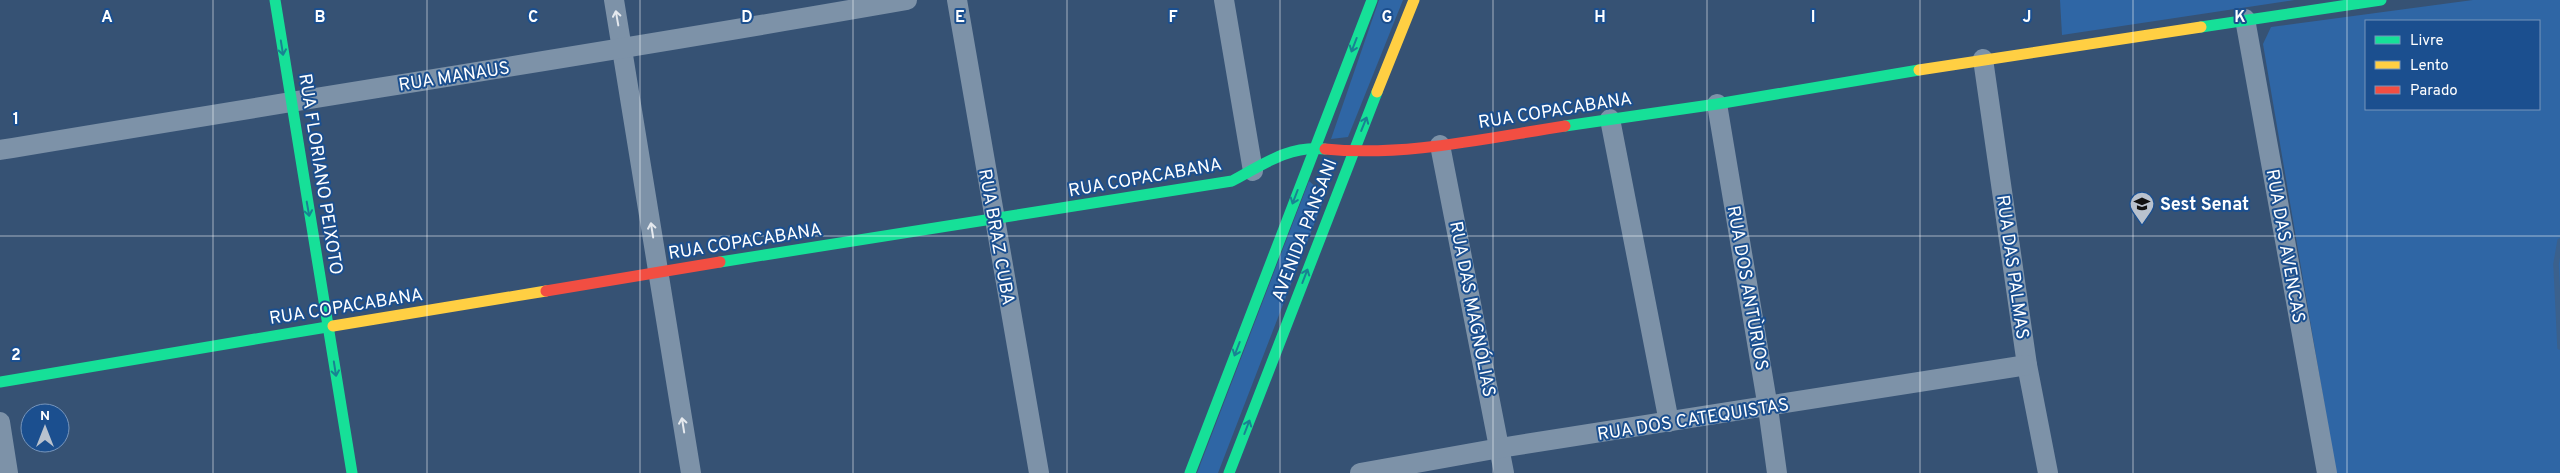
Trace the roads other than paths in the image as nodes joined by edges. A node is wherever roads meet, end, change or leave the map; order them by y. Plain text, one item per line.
1 (275, 0) edge
2 (614, 0) edge
3 (907, 0) edge
4 (957, 0) edge
5 (1224, 0) edge
6 (1372, 0) edge
7 (1414, 0) edge
8 (2381, 0) edge
9 (2245, 19) junction
10 (623, 50) junction
11 (1983, 59) junction
12 (290, 101) junction
13 (1717, 104) junction
14 (1610, 119) junction
15 (1440, 145) junction
16 (1314, 148) junction
17 (0, 150) edge
18 (1352, 152) junction
19 (1253, 171) junction
20 (994, 220) junction
21 (658, 272) junction
22 (328, 327) junction
23 (2027, 365) junction
24 (0, 382) edge
25 (1768, 408) junction
26 (0, 422) edge
27 (1669, 422) junction
28 (1500, 448) junction
29 (8, 473) edge
30 (352, 473) edge
31 (690, 473) edge
32 (1039, 473) edge
33 (1190, 473) edge
34 (1229, 473) edge
35 (1360, 473) edge
36 (1504, 473) edge
37 (1776, 473) edge
38 (2048, 473) edge
39 (2327, 473) edge

1 -> 12 street, RUA FLORIANO PEIXOTO
10 -> 2 street
3 - 10 street, RUA MANAUS
4 - 20 street, RUA BRAZ CUBA
5 - 19 street
6 -> 16 street, AVENIDA PANSANI
18 -> 7 street, AVENIDA PANSANI
8 - 9 street, RUA COPACABANA
9 - 11 street, RUA COPACABANA
9 - 39 street, RUA DAS AVENCAS
10 - 12 street, RUA MANAUS
21 -> 10 street
11 - 13 street, RUA COPACABANA
11 - 23 street, RUA DAS PALMAS
12 - 17 street, RUA MANAUS
12 -> 22 street, RUA FLORIANO PEIXOTO
13 - 14 street, RUA COPACABANA
13 - 25 street, RUA DOS ANTÙRIOS
14 - 15 street, RUA COPACABANA
14 - 27 street
15 - 18 street, RUA COPACABANA
15 - 28 street, RUA DAS MAGNÓLIAS
16 - 18 street, RUA COPACABANA
16 - 19 street, RUA COPACABANA
16 -> 33 street, AVENIDA PANSANI
34 -> 18 street, AVENIDA PANSANI
19 - 20 street, RUA COPACABANA
20 - 21 street, RUA COPACABANA
20 - 32 street, RUA BRAZ CUBA
21 - 22 street, RUA COPACABANA
31 -> 21 street
22 - 24 street, RUA COPACABANA
22 -> 30 street, RUA FLORIANO PEIXOTO
23 - 25 street, RUA DOS CATEQUISTAS
23 - 38 street, RUA DAS PALMAS
25 - 27 street, RUA DOS CATEQUISTAS
25 - 37 street, RUA DOS ANTÙRIOS
26 - 29 street
27 - 28 street, RUA DOS CATEQUISTAS
28 - 35 street, RUA DOS CATEQUISTAS
28 - 36 street, RUA DAS MAGNÓLIAS

